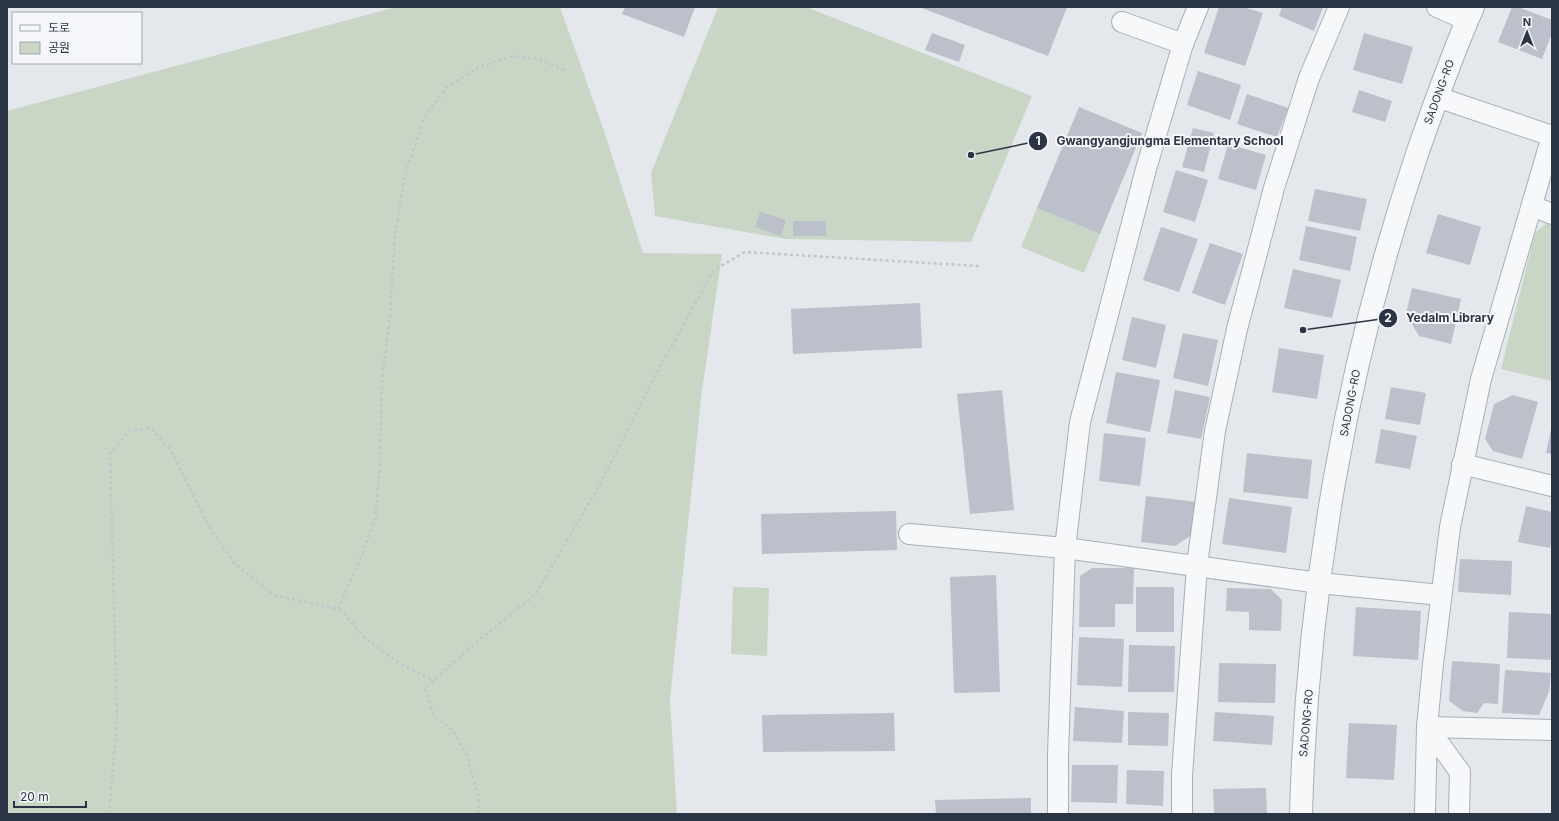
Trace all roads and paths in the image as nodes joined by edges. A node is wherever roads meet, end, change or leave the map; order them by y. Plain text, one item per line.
1 (1198, 7) edge
2 (1339, 7) edge
3 (1437, 7) edge
4 (1470, 13) edge
5 (1122, 22) dead end
6 (1183, 44) junction
7 (566, 71) dead end
8 (1437, 97) junction
9 (1552, 136) edge
10 (1532, 206) junction
11 (1552, 214) edge
12 (979, 266) dead end
13 (1462, 464) junction
14 (1552, 486) edge
15 (909, 534) dead end
16 (1065, 548) junction
17 (1198, 566) junction
18 (1319, 583) junction
19 (1441, 595) junction
20 (338, 609) junction
21 (434, 680) junction
22 (1427, 727) junction
23 (1552, 730) edge
24 (108, 814) edge
25 (479, 814) edge
26 (1058, 814) edge
27 (1182, 814) edge
28 (1301, 814) edge
29 (1425, 814) edge
30 (1459, 814) edge

1 - 6 street
2 - 17 street
3 - 4 street
4 - 8 street, SADONG-RO
5 - 6 street
6 - 16 street
7 - 20 path
8 - 9 street
8 - 18 street, SADONG-RO
9 - 10 street
10 - 11 street
10 - 13 street
12 - 21 path
13 - 14 street
13 - 19 street
15 - 16 street
16 - 17 street
16 - 26 street
17 - 18 street
17 - 27 street
18 - 19 street
18 - 28 street, SADONG-RO
19 - 22 street
20 - 21 path
20 - 24 path
21 - 25 path
22 - 23 street
22 - 29 street
22 - 30 street

